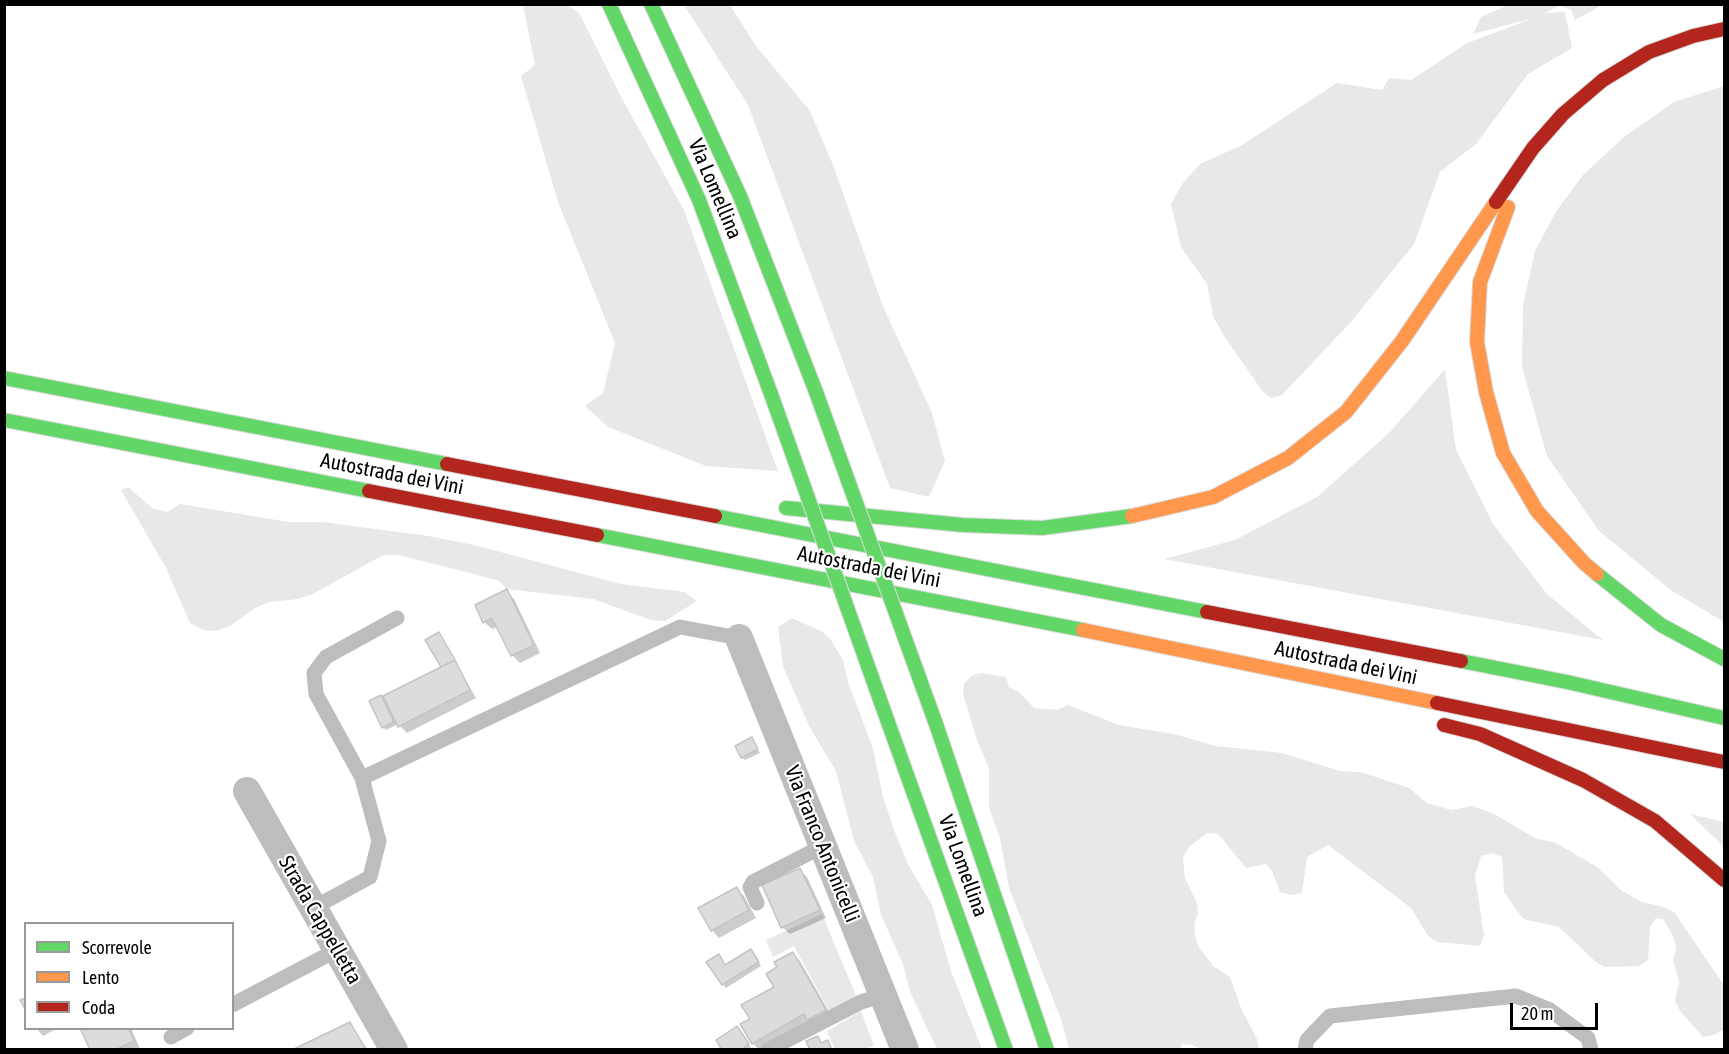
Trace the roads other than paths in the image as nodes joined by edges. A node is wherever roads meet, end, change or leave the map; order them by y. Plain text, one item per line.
1 (609, 4) edge
2 (651, 4) edge
3 (1725, 29) edge
4 (1533, 148) junction
5 (4, 378) edge
6 (4, 420) edge
7 (570, 486) junction
8 (713, 501) dead end
9 (772, 506) dead end
10 (397, 618) dead end
11 (1042, 622) junction
12 (739, 638) joint
13 (1725, 659) edge
14 (1161, 661) dead end
15 (1725, 718) edge
16 (1426, 721) dead end
17 (1725, 762) edge
18 (362, 778) junction
19 (247, 791) dead end
20 (823, 846) junction
21 (1725, 879) edge
22 (757, 903) dead end
23 (313, 908) junction
24 (337, 950) junction
25 (883, 995) junction
26 (234, 1004) edge
27 (185, 1030) edge
28 (171, 1037) dead end
29 (394, 1050) edge
30 (768, 1050) edge
31 (905, 1050) edge
32 (1006, 1050) edge
33 (1047, 1050) edge
34 (1305, 1050) edge
35 (1591, 1050) edge

1 - 32 main road, Via Lomellina, bridge
2 - 33 main road, Via Lomellina, bridge
3 - 4 main road
4 - 9 main road
4 - 13 main road
5 - 7 main road, Autostrada dei Vini
6 - 11 main road, Autostrada dei Vini
7 - 8 main road
7 - 15 main road, Autostrada dei Vini
10 - 18 lane
11 - 14 main road
11 - 17 main road, Autostrada dei Vini
12 - 18 lane
12 - 20 street, Via Franco Antonicelli
16 - 21 main road
18 - 23 lane
19 - 23 street, Strada Cappelletta
20 - 22 lane
20 - 25 street, Via Franco Antonicelli
23 - 24 street, Strada Cappelletta
24 - 26 lane
24 - 29 street, Strada Cappelletta
25 - 30 lane
25 - 31 street, Via Franco Antonicelli
27 - 28 lane
34 - 35 lane

